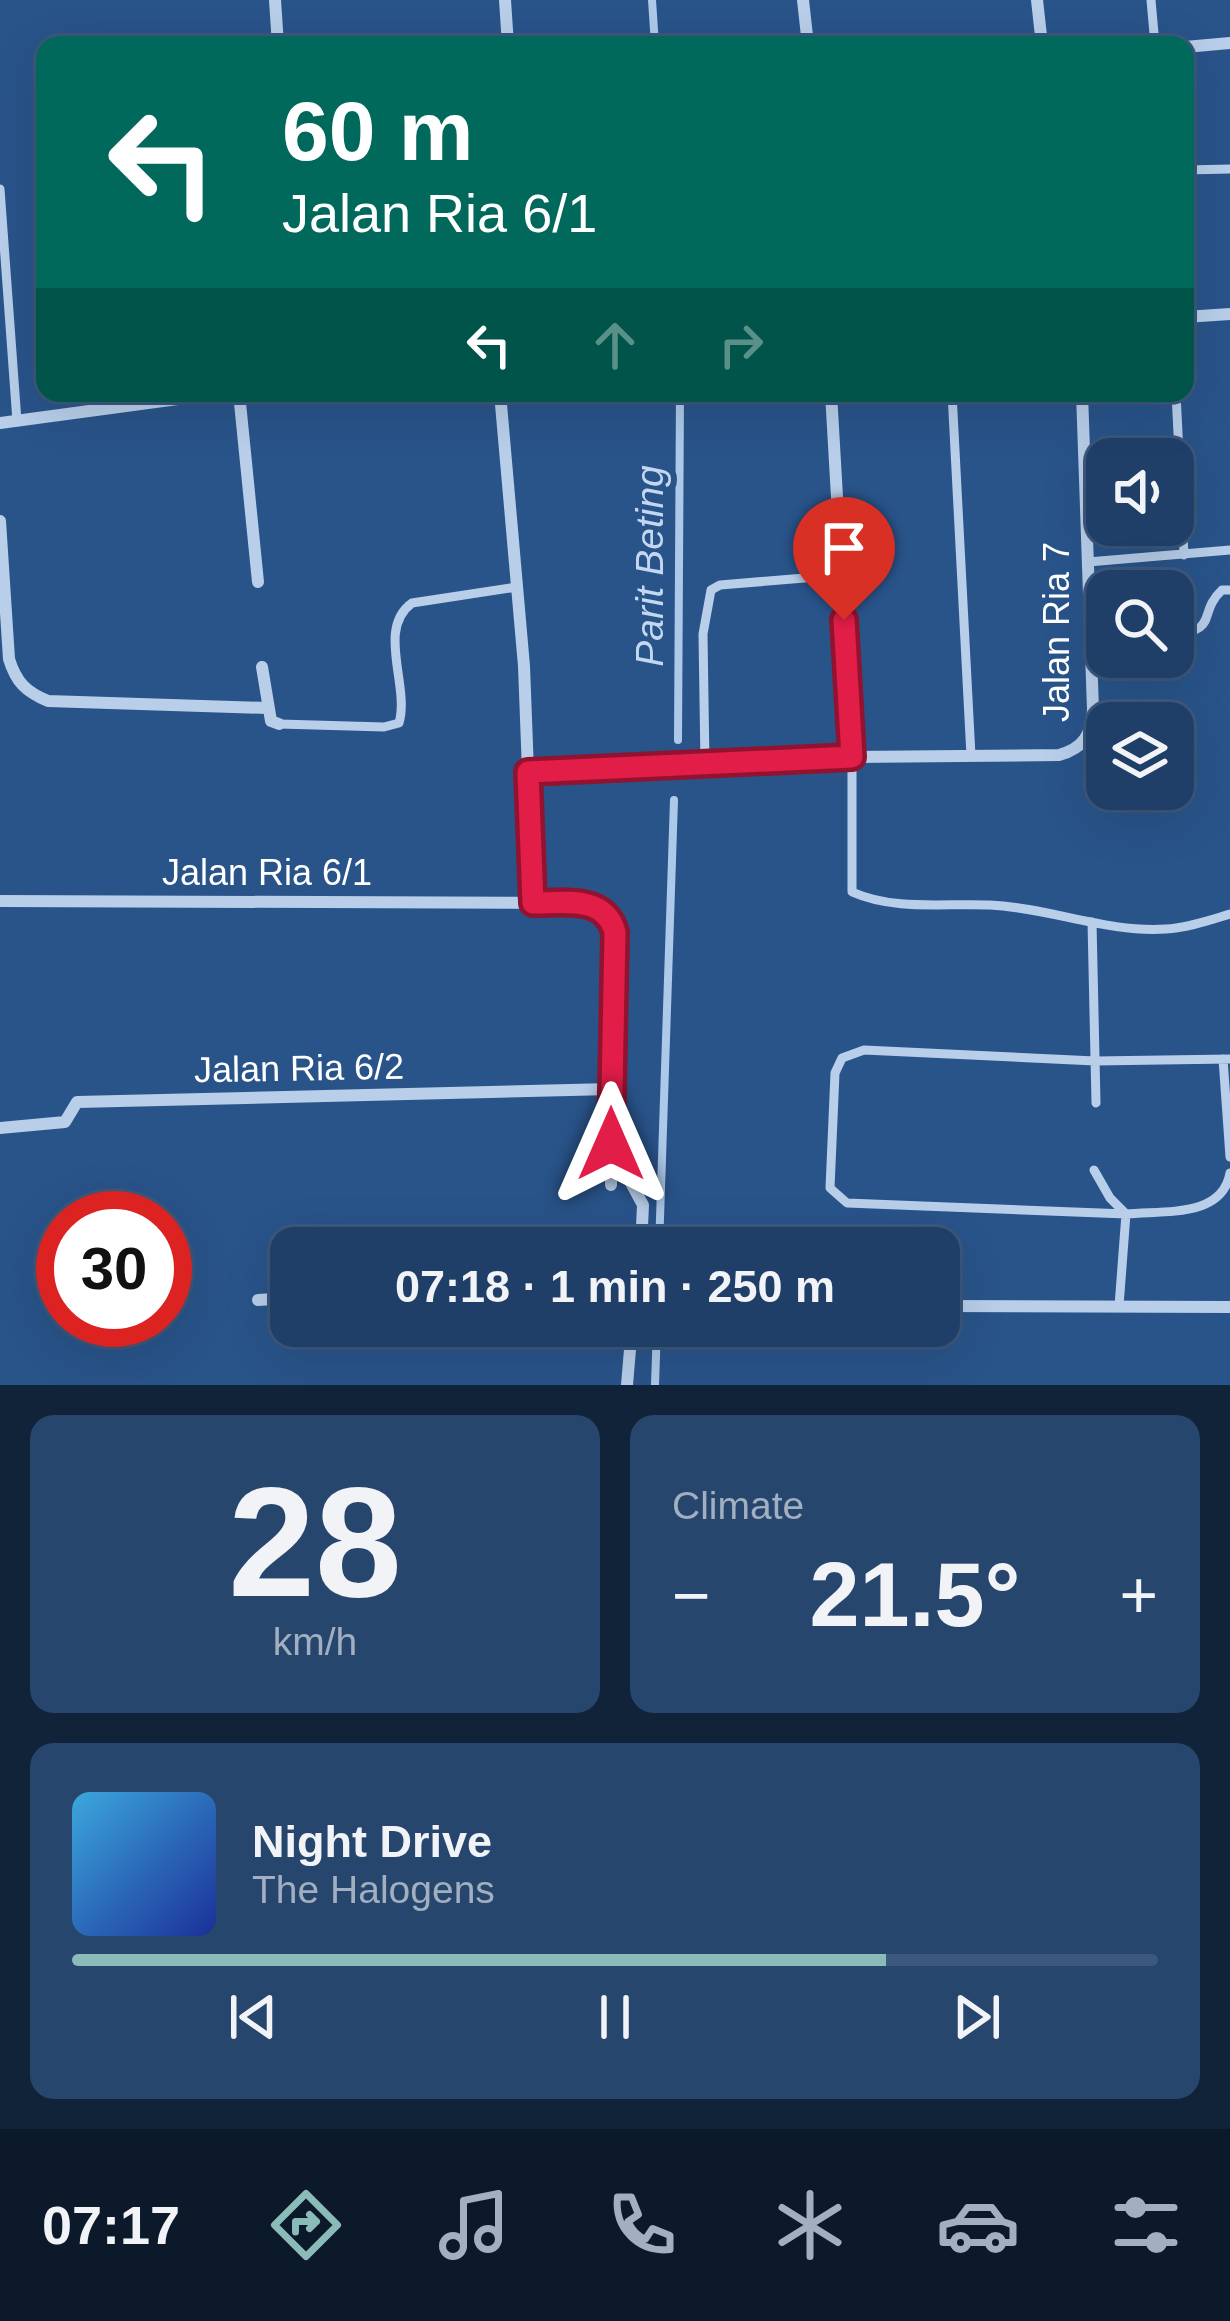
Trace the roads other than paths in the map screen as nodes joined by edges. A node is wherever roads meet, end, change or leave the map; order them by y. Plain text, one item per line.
1 (275, 0) edge
2 (505, 0) edge
3 (803, 0) edge
4 (1037, 0) edge
5 (1151, 0) edge
6 (277, 36) edge
7 (507, 36) edge
8 (807, 36) edge
9 (1041, 36) edge
10 (1154, 36) edge
11 (1230, 43) edge
12 (1194, 46) edge
13 (1230, 169) edge
14 (1194, 170) edge
15 (0, 189) edge
16 (1230, 314) edge
17 (1194, 316) edge
18 (157, 402) edge
19 (240, 402) edge
20 (501, 402) edge
21 (831, 402) edge
22 (952, 402) edge
23 (1082, 402) edge
24 (1176, 402) edge
25 (17, 421) junction
26 (0, 423) edge
27 (0, 521) edge
28 (1230, 550) edge
29 (1184, 555) junction
30 (1088, 562) junction
31 (841, 575) junction
32 (258, 583) dead end
33 (518, 587) junction
34 (1230, 590) edge
35 (1194, 632) edge
36 (262, 667) dead end
37 (266, 708) junction
38 (279, 724) joint
39 (971, 756) junction
40 (852, 757) junction
41 (699, 765) junction
42 (528, 772) junction
43 (0, 901) edge
44 (533, 903) junction
45 (1230, 914) edge
46 (1092, 922) junction
47 (1227, 1059) edge
48 (1095, 1061) junction
49 (611, 1089) junction
50 (1096, 1103) dead end
51 (0, 1128) edge
52 (611, 1144) junction
53 (1230, 1156) edge
54 (1094, 1170) dead end
55 (1230, 1174) edge
56 (611, 1185) dead end
57 (1126, 1214) junction
58 (642, 1227) edge
59 (270, 1299) edge
60 (258, 1300) dead end
61 (960, 1306) edge
62 (1119, 1306) junction
63 (1230, 1306) edge
64 (630, 1347) edge
65 (627, 1385) edge

1 - 6 street
2 - 7 street
3 - 8 street
4 - 9 street
5 - 10 lane
11 - 12 street
13 - 14 lane
15 - 25 lane
16 - 17 street
18 - 25 street
19 - 32 street
20 - 33 street
21 - 31 street
22 - 39 lane
23 - 30 street, Jalan Ria 7
24 - 29 lane
25 - 26 street
27 - 37 street
28 - 29 lane
29 - 30 lane
30 - 39 street, Jalan Ria 7
31 - 40 street
31 - 41 lane
33 - 38 lane
33 - 42 street
34 - 35 lane
36 - 37 street
37 - 38 street
39 - 40 street, Jalan Ria 7
40 - 41 street, Jalan Ria 7
40 - 46 lane
41 - 42 street, Jalan Ria 7
42 - 44 street
43 - 44 street, Jalan Ria 6/1
44 - 49 street, Jalan Ria 6/1
45 - 46 lane
46 - 48 lane
47 - 48 lane
47 - 53 lane
48 - 50 lane
48 - 57 lane
49 - 51 street, Jalan Ria 6/2
49 - 52 street
52 - 56 street
52 - 58 street
54 - 57 lane
55 - 57 lane
57 - 62 lane
59 - 60 street
61 - 62 street
62 - 63 street
64 - 65 street

